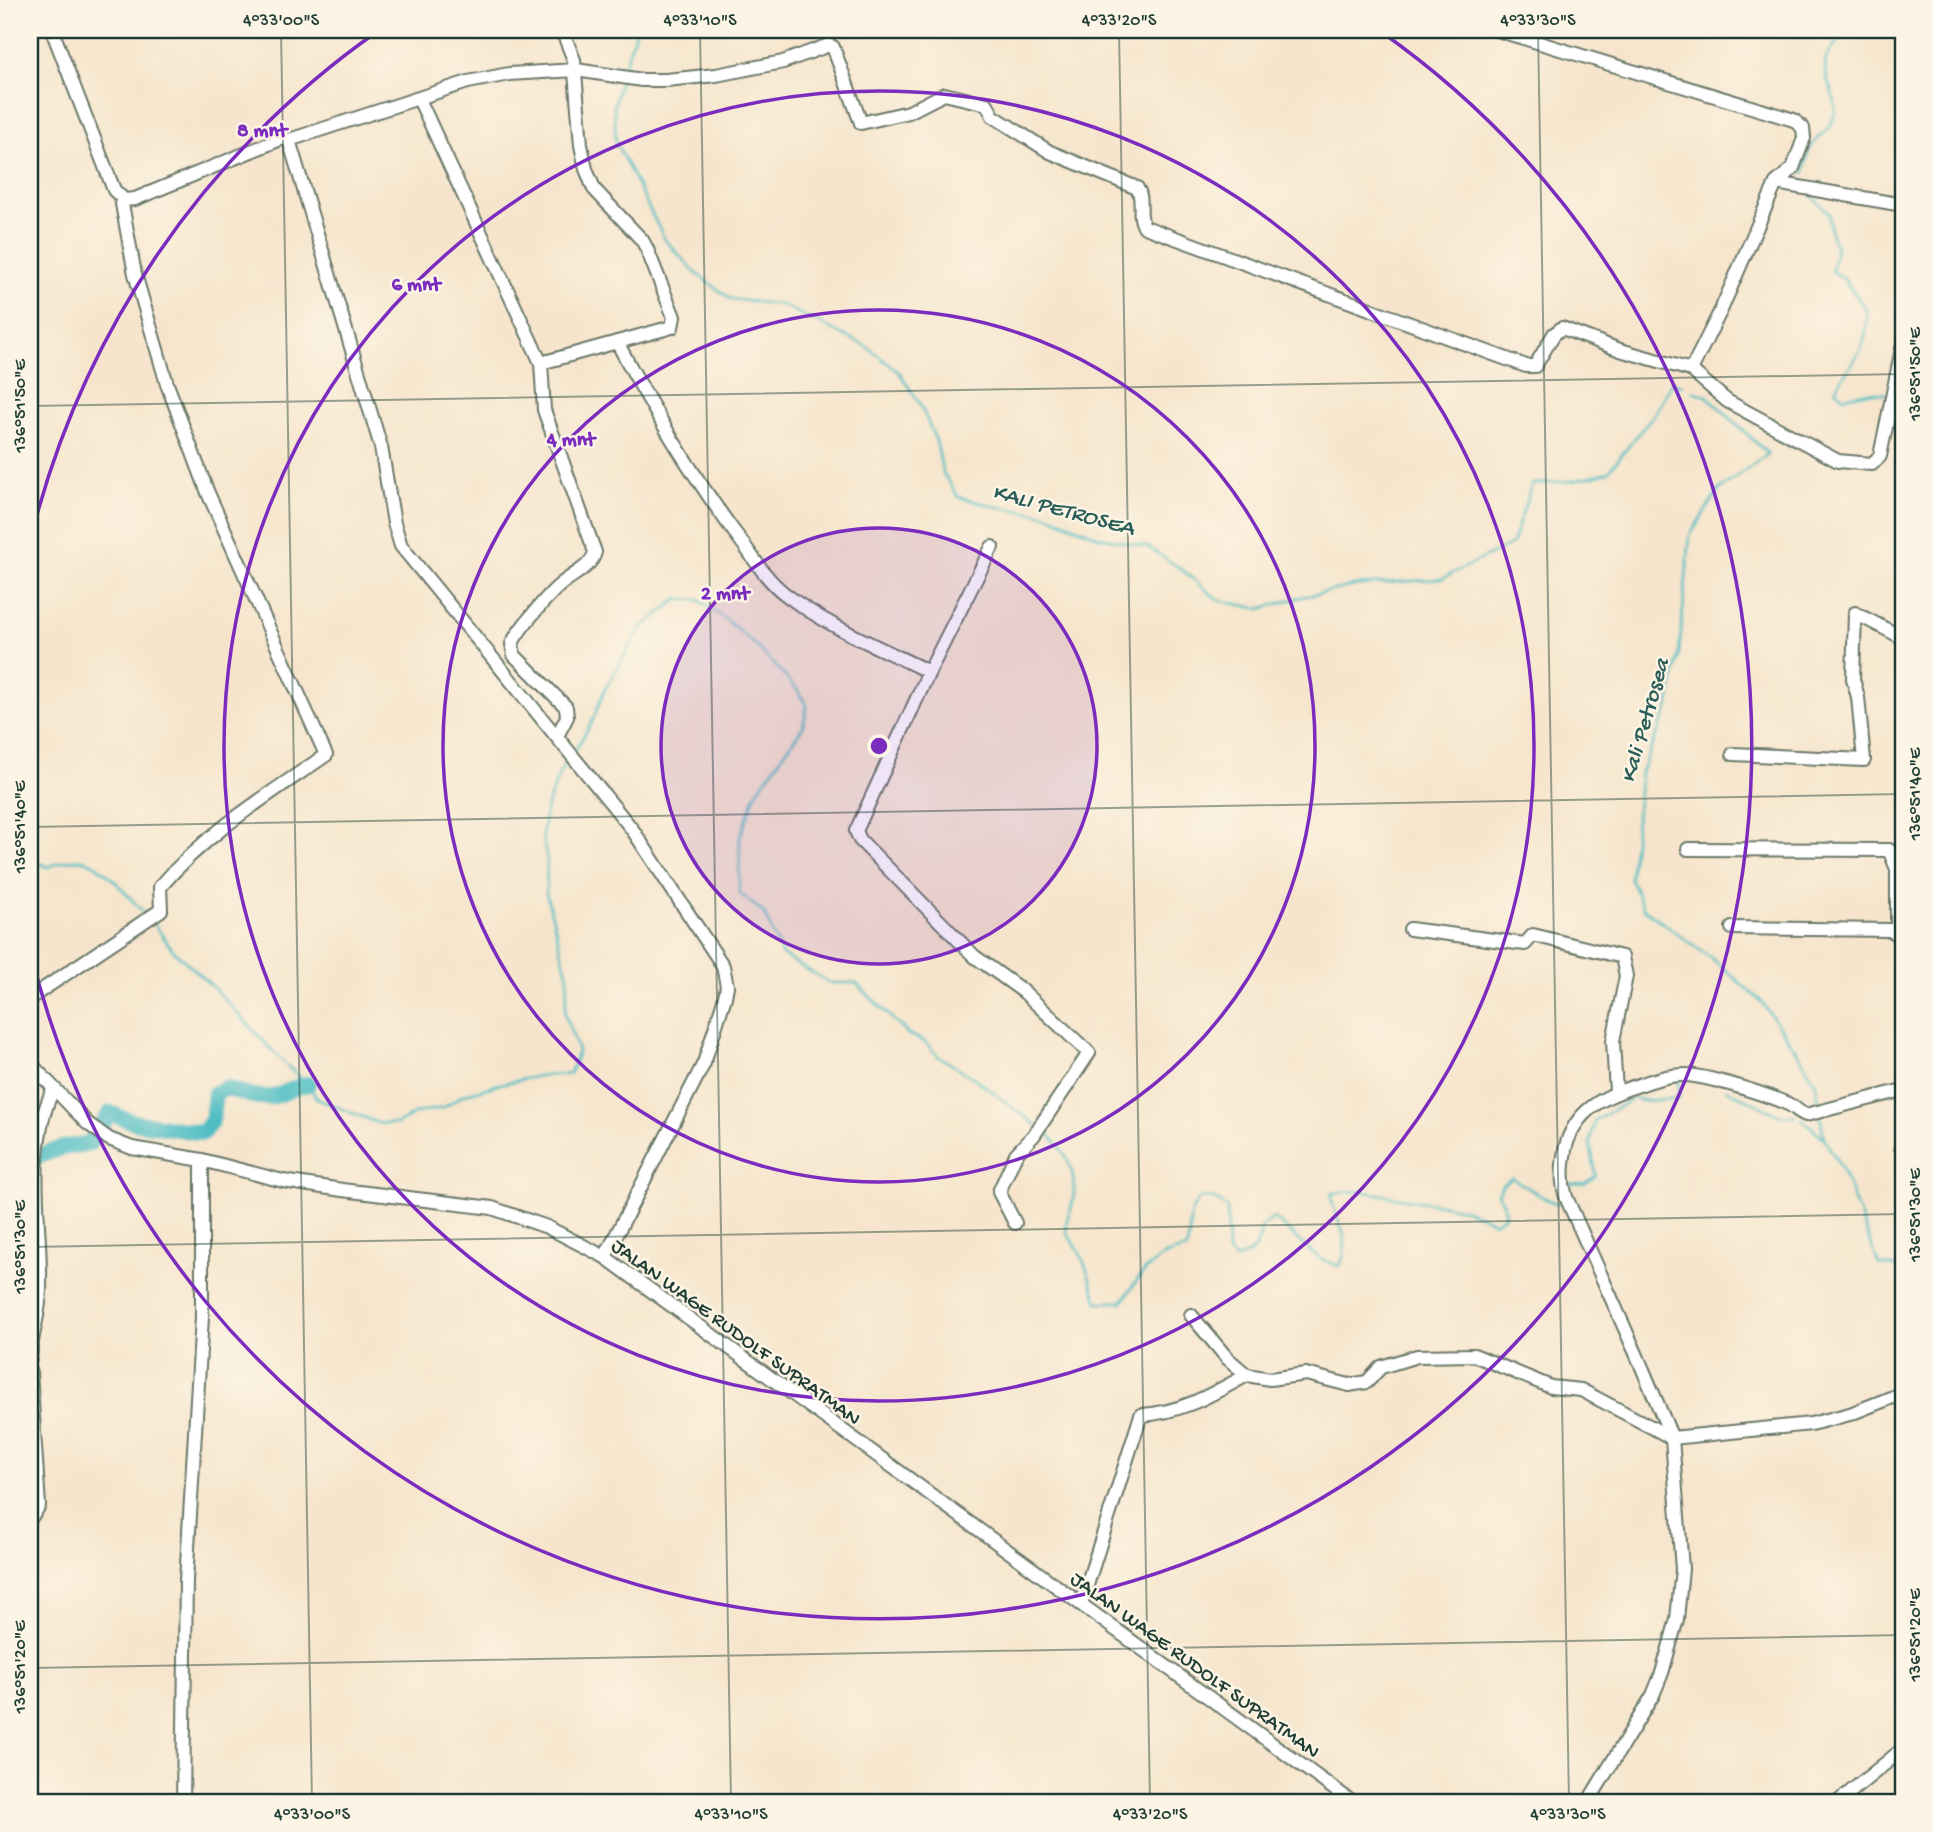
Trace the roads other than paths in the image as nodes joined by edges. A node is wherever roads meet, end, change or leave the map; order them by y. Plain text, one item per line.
1 (52, 30) edge
2 (562, 30) edge
3 (1497, 30) edge
4 (576, 70) junction
5 (419, 99) junction
6 (289, 140) junction
7 (1776, 183) junction
8 (122, 204) dead end
9 (1903, 205) edge
10 (617, 342) junction
11 (1903, 344) edge
12 (541, 363) junction
13 (1691, 370) junction
14 (992, 547) dead end
15 (1903, 638) edge
16 (929, 672) junction
17 (560, 740) junction
18 (1733, 754) dead end
19 (1688, 849) dead end
20 (1732, 928) dead end
21 (1410, 929) dead end
22 (1897, 932) junction
23 (1903, 955) edge
24 (30, 998) edge
25 (30, 1063) edge
26 (53, 1090) junction
27 (1903, 1090) edge
28 (1616, 1092) junction
29 (202, 1160) junction
30 (1015, 1223) dead end
31 (605, 1257) junction
32 (1191, 1315) dead end
33 (30, 1359) edge
34 (30, 1372) edge
35 (1247, 1375) junction
36 (1903, 1393) edge
37 (1672, 1438) junction
38 (30, 1519) edge
39 (1082, 1604) junction
40 (1903, 1749) edge
41 (183, 1802) edge
42 (1352, 1802) edge
43 (1588, 1802) edge
44 (1838, 1802) edge

1 - 6 street
2 - 4 street
3 - 7 street
4 - 5 street
4 - 10 street
4 - 13 street
5 - 6 street
5 - 12 street
6 - 17 street
7 - 9 street
7 - 13 street
8 - 24 street
10 - 12 street
10 - 16 street
11 - 13 street
12 - 17 street
14 - 16 street
15 - 18 street
16 - 30 street
17 - 31 street
19 - 22 street
20 - 22 street
21 - 28 street
22 - 23 street
25 - 26 street, JALAN WAGE RUDOLF SUPRATMAN
26 - 29 street, JALAN WAGE RUDOLF SUPRATMAN
26 - 33 street
27 - 28 street
28 - 37 street
29 - 31 street, JALAN WAGE RUDOLF SUPRATMAN
29 - 41 street
31 - 39 street, JALAN WAGE RUDOLF SUPRATMAN
32 - 35 street
34 - 38 street
35 - 37 street
35 - 39 street
36 - 37 street
37 - 43 street
39 - 42 street, JALAN WAGE RUDOLF SUPRATMAN
40 - 44 street

